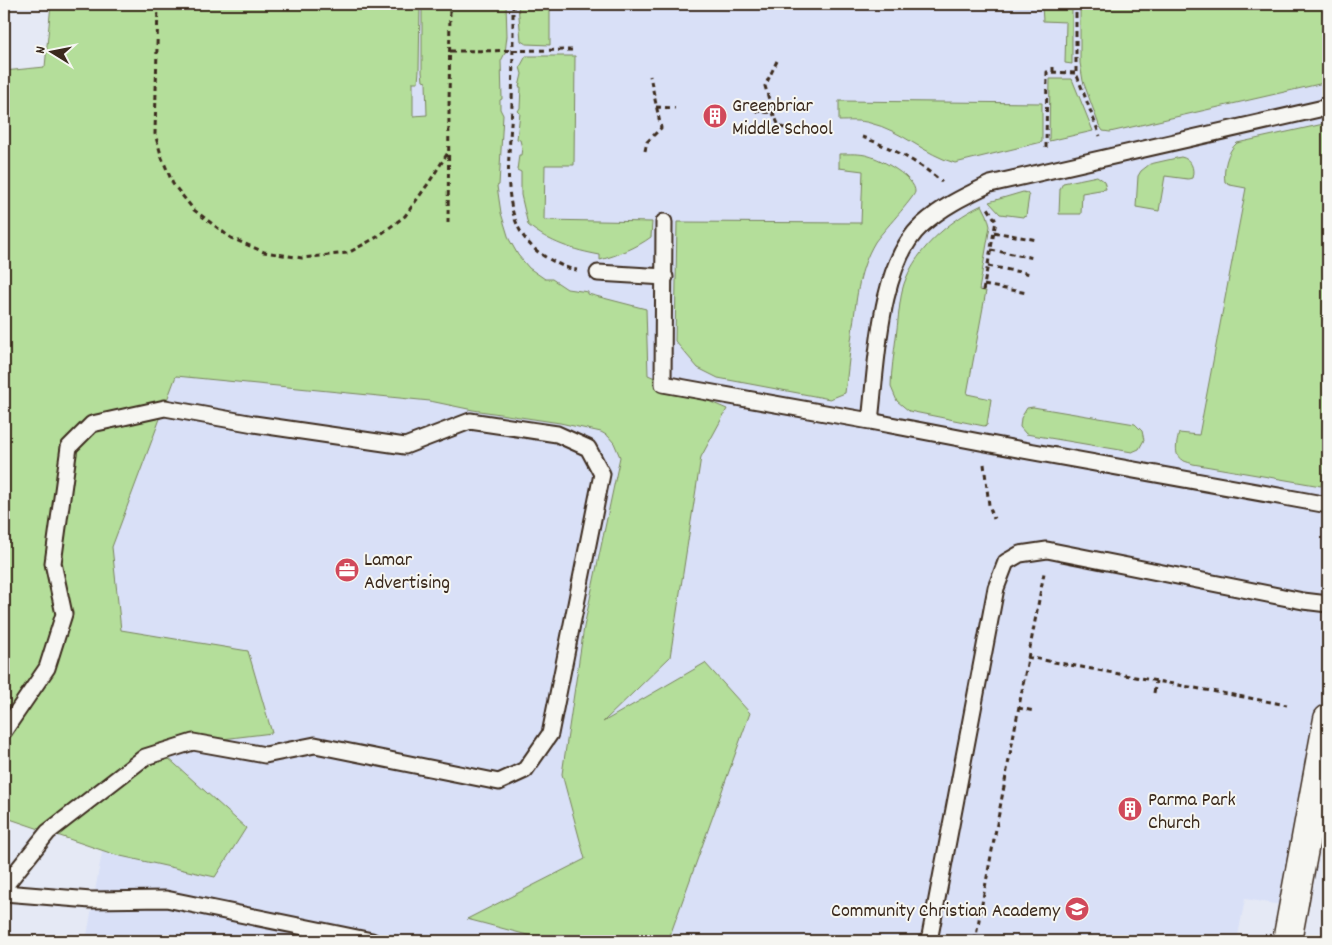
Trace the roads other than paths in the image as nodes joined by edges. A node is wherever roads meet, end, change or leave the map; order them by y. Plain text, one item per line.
1 (1328, 107) edge
2 (664, 222) dead end
3 (598, 273) road end
4 (665, 277) junction
5 (870, 421) junction
6 (1328, 505) edge
7 (1328, 604) edge
8 (1328, 719) edge
9 (4, 731) edge
10 (4, 887) edge
11 (4, 893) edge
12 (314, 935) edge
13 (372, 941) edge
14 (929, 941) edge
15 (1287, 941) edge

1 - 5 lane
2 - 4 lane
3 - 4 lane
4 - 5 lane
5 - 6 lane
7 - 14 lane
8 - 15 street
9 - 10 lane
11 - 12 lane
12 - 13 lane

